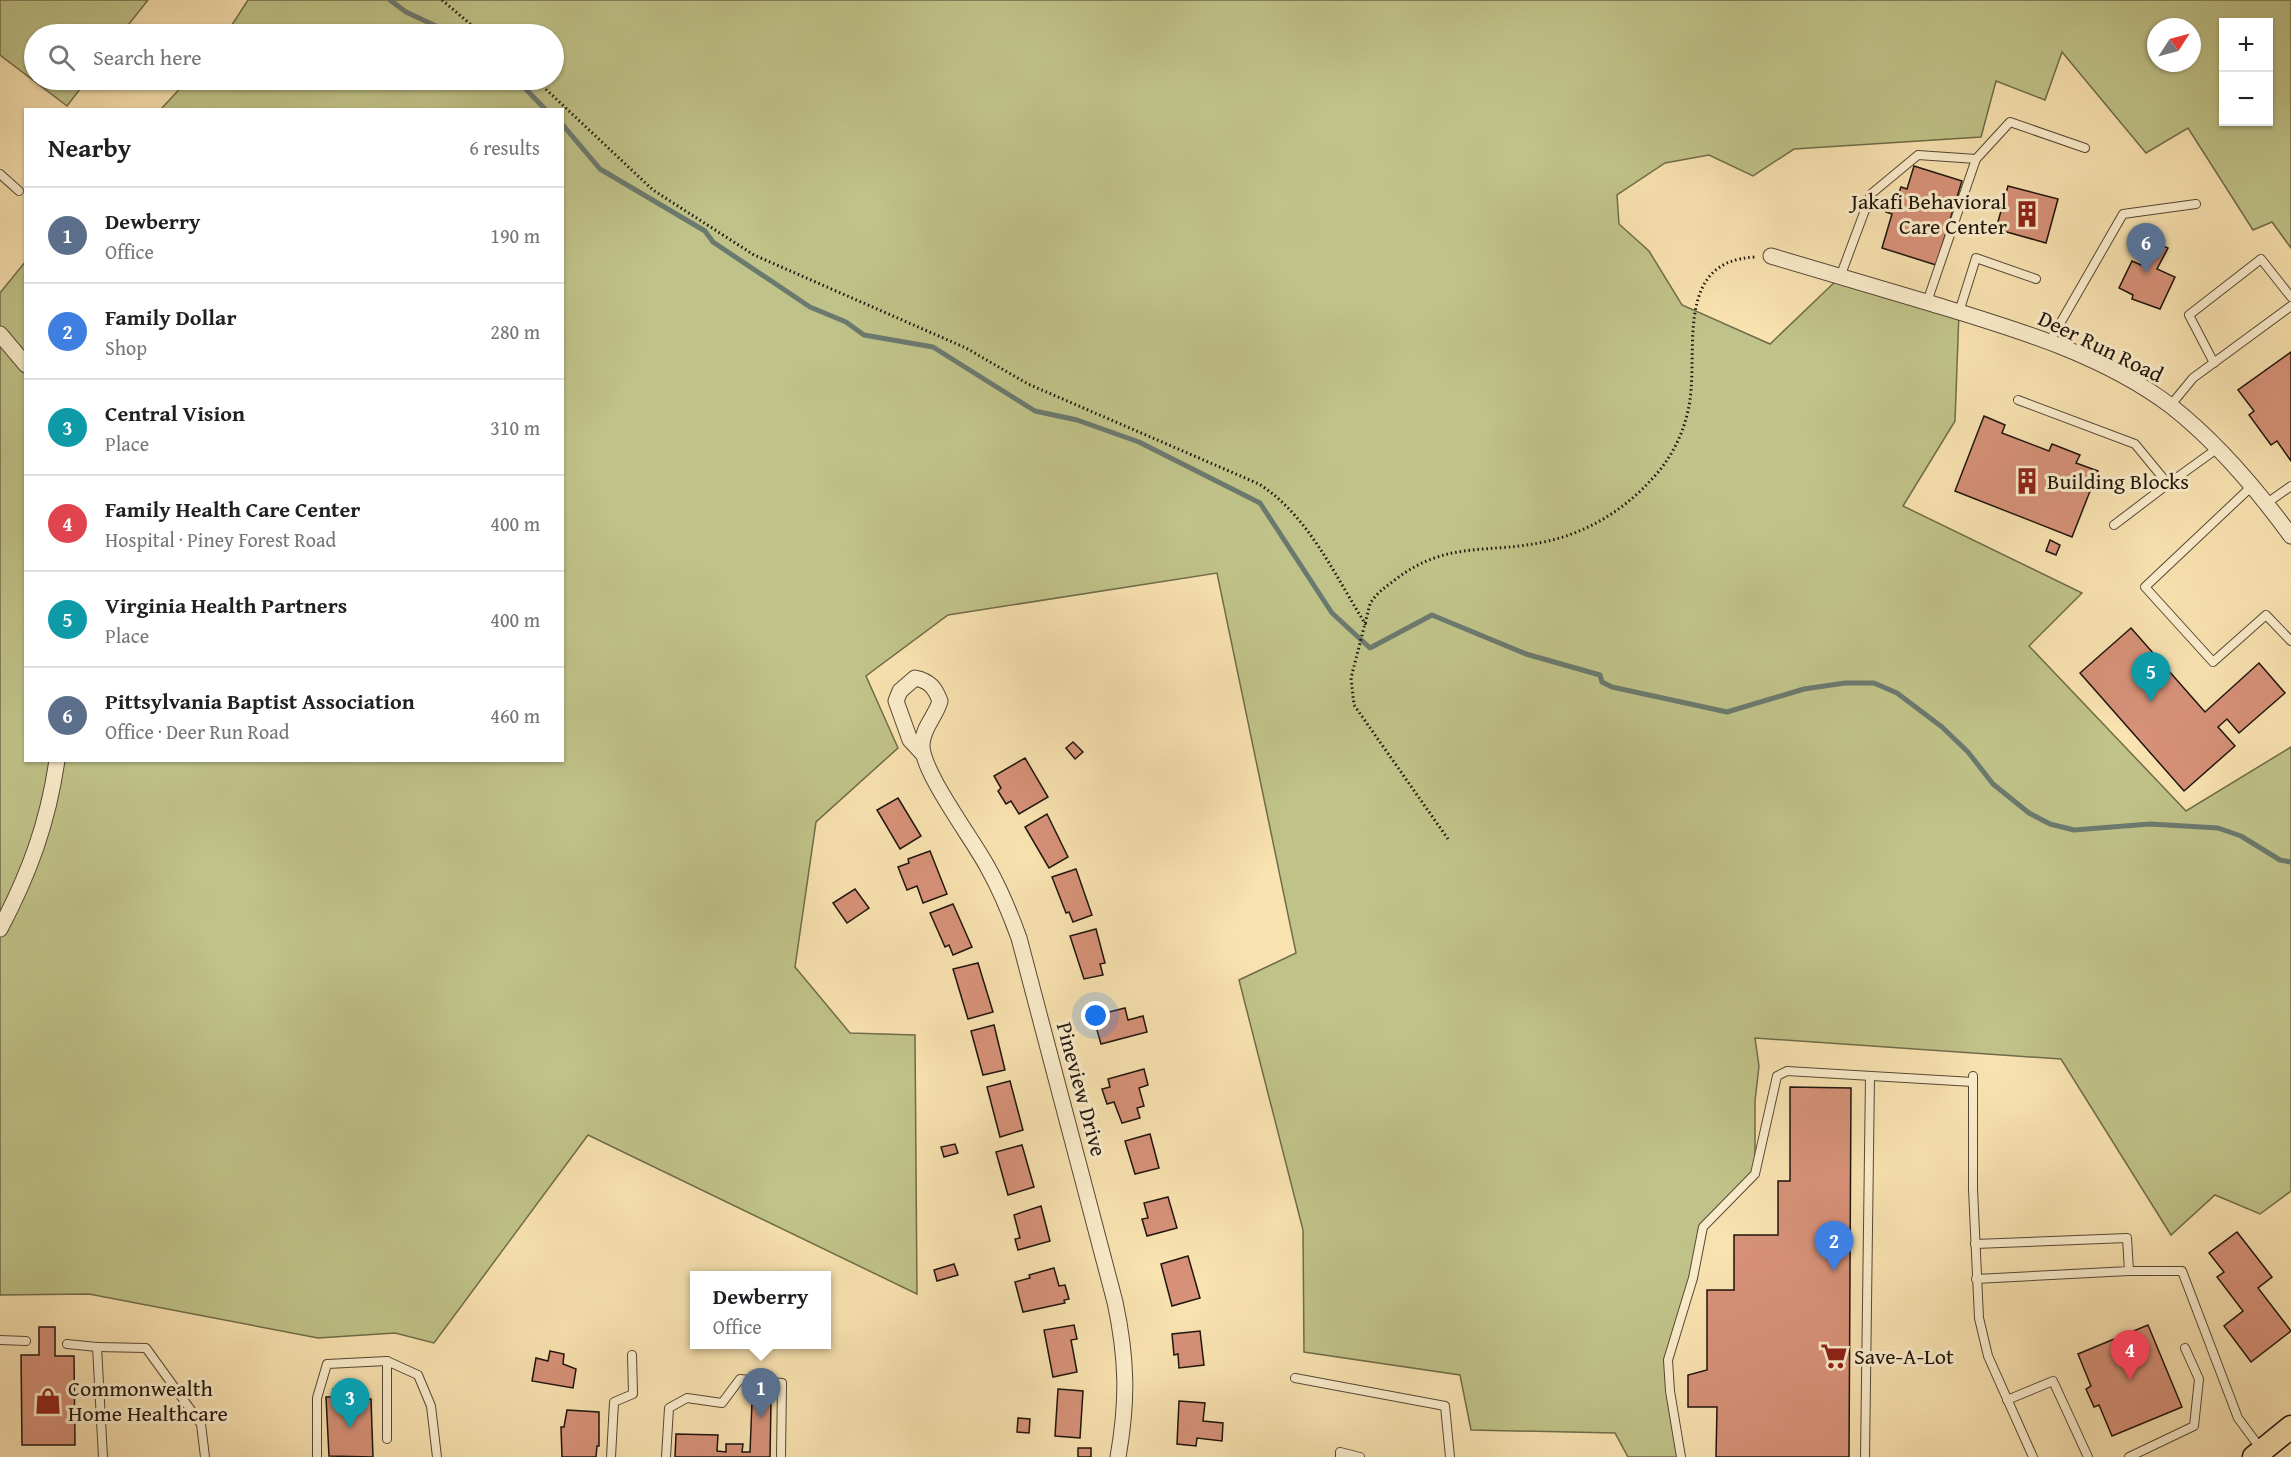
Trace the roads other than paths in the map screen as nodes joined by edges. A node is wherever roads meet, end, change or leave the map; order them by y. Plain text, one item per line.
1 (2085, 148) dead end
2 (1976, 159) junction
3 (0, 174) edge
4 (19, 191) dead end
5 (2196, 204) dead end
6 (1771, 256) road end
7 (1840, 277) junction
8 (2036, 279) dead end
9 (2291, 297) edge
10 (1927, 302) junction
11 (2291, 306) edge
12 (1959, 312) junction
13 (0, 334) edge
14 (2050, 341) junction
15 (24, 362) edge
16 (2214, 363) junction
17 (2018, 400) dead end
18 (2170, 406) junction
19 (2218, 448) junction
20 (2168, 484) junction
21 (2253, 485) junction
22 (2291, 486) edge
23 (2267, 503) junction
24 (2114, 525) dead end
25 (2291, 537) edge
26 (2291, 640) edge
27 (923, 754) dead end
28 (57, 762) edge
29 (0, 929) edge
30 (1870, 1076) junction
31 (1975, 1244) junction
32 (2129, 1271) junction
33 (1976, 1279) junction
34 (0, 1340) edge
35 (26, 1341) dead end
36 (68, 1344) dead end
37 (97, 1347) junction
38 (2185, 1348) dead end
39 (633, 1354) dead end
40 (387, 1361) junction
41 (1295, 1378) dead end
42 (2007, 1400) junction
43 (2291, 1427) edge
44 (387, 1439) dead end
45 (2258, 1454) edge
46 (103, 1457) edge
47 (206, 1457) edge
48 (317, 1457) edge
49 (437, 1457) edge
50 (611, 1457) edge
51 (666, 1457) edge
52 (781, 1457) edge
53 (1118, 1457) edge
54 (1340, 1457) edge
55 (1360, 1457) edge
56 (1450, 1457) edge
57 (1681, 1457) edge
58 (1865, 1457) edge
59 (2033, 1457) edge
60 (2088, 1457) edge
61 (2129, 1457) edge

1 - 2 lane
2 - 7 lane
2 - 10 lane
3 - 4 lane
5 - 14 lane
6 - 7 street, Deer Run Road
7 - 10 street, Deer Run Road
8 - 12 lane
9 - 16 lane
10 - 12 street, Deer Run Road
11 - 16 lane
12 - 14 street, Deer Run Road
13 - 15 street
14 - 18 street, Deer Run Road
16 - 18 lane
17 - 20 lane
18 - 19 street, Deer Run Road
19 - 20 lane
19 - 21 street, Deer Run Road
20 - 24 lane
21 - 23 street, Deer Run Road
21 - 26 lane
22 - 23 lane
23 - 25 street, Deer Run Road
27 - 53 street, Pineview Drive
28 - 29 street
30 - 31 lane
30 - 57 lane
30 - 58 lane
31 - 32 lane
31 - 33 lane
32 - 33 lane
32 - 45 lane
33 - 42 lane
34 - 35 lane
36 - 37 lane
37 - 46 lane
37 - 47 lane
38 - 61 lane
39 - 50 lane
40 - 44 lane
40 - 48 lane
40 - 49 lane
41 - 56 lane
42 - 59 lane
42 - 60 lane
43 - 45 main road
51 - 52 lane
54 - 55 lane

